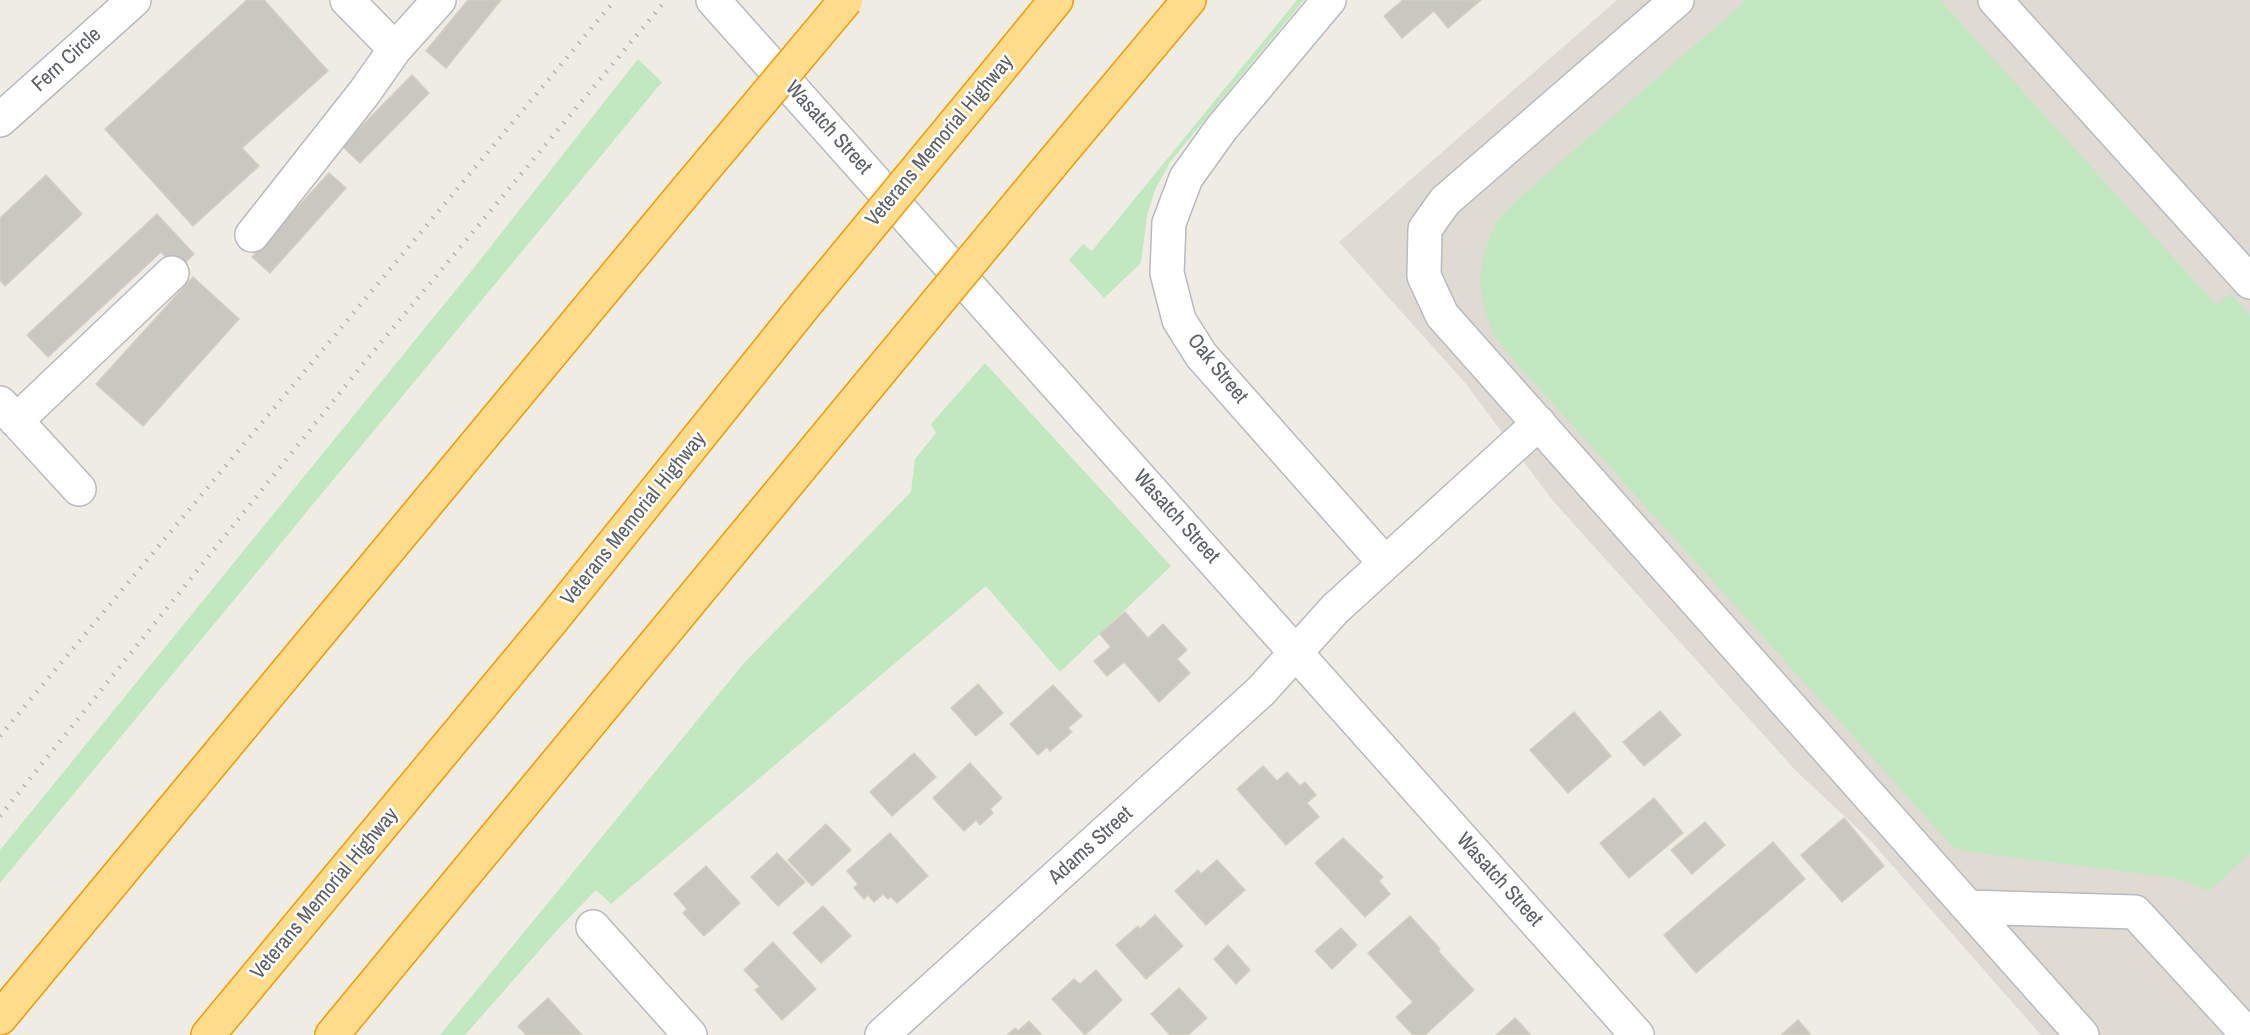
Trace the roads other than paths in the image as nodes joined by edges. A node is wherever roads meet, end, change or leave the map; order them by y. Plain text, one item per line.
1 (134, 0) edge
2 (347, 0) edge
3 (439, 0) edge
4 (713, 0) edge
5 (846, 0) edge
6 (1056, 0) edge
7 (1189, 0) edge
8 (1329, 0) edge
9 (1677, 0) edge
10 (1995, 0) edge
11 (395, 49) junction
12 (0, 120) edge
13 (252, 235) dead end
14 (172, 273) dead end
15 (2250, 282) edge
16 (8, 412) edge
17 (1539, 423) junction
18 (79, 489) dead end
19 (1385, 563) junction
20 (1295, 652) junction
21 (1968, 908) junction
22 (592, 927) dead end
23 (0, 1018) edge
24 (1631, 1033) edge
25 (208, 1035) edge
26 (332, 1035) edge
27 (690, 1035) edge
28 (882, 1035) edge
29 (2082, 1035) edge
30 (2248, 1035) edge

1 - 12 street, Fern Circle
2 - 11 street
3 - 11 street
4 - 20 street, Wasatch Street
5 - 23 highway, bridge
6 - 25 highway, Veterans Memorial Highway, bridge
7 - 26 highway, bridge
8 - 19 street, Oak Street
9 - 17 street
10 - 15 street
11 - 13 street
14 - 16 street
16 - 18 street
17 - 19 street
17 - 21 street
19 - 20 street
20 - 24 street, Wasatch Street
20 - 28 street, Adams Street
21 - 29 street
21 - 30 street
22 - 27 street

